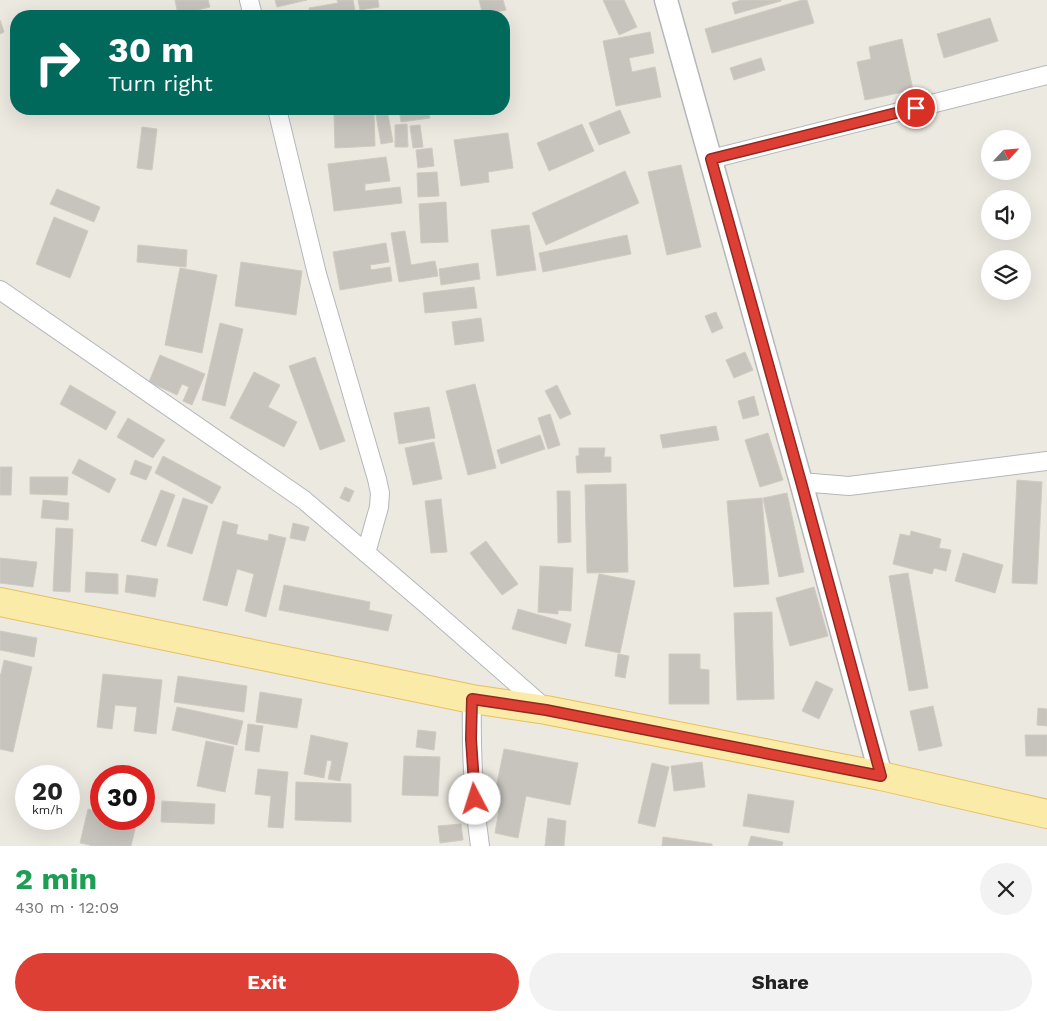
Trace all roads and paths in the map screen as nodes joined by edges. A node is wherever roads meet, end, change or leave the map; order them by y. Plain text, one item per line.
1 (666, 0) edge
2 (1047, 75) edge
3 (278, 115) edge
4 (711, 159) junction
5 (0, 290) edge
6 (1047, 461) edge
7 (801, 482) junction
8 (366, 553) junction
9 (0, 602) edge
10 (472, 699) junction
11 (546, 710) junction
12 (881, 776) junction
13 (1047, 814) edge
14 (480, 846) edge

1 - 4 street
2 - 4 street
3 - 8 street
4 - 7 street
5 - 8 street
6 - 7 street
7 - 12 street
8 - 11 street
9 - 10 main road
10 - 11 main road
10 - 14 street
11 - 12 main road
12 - 13 main road

